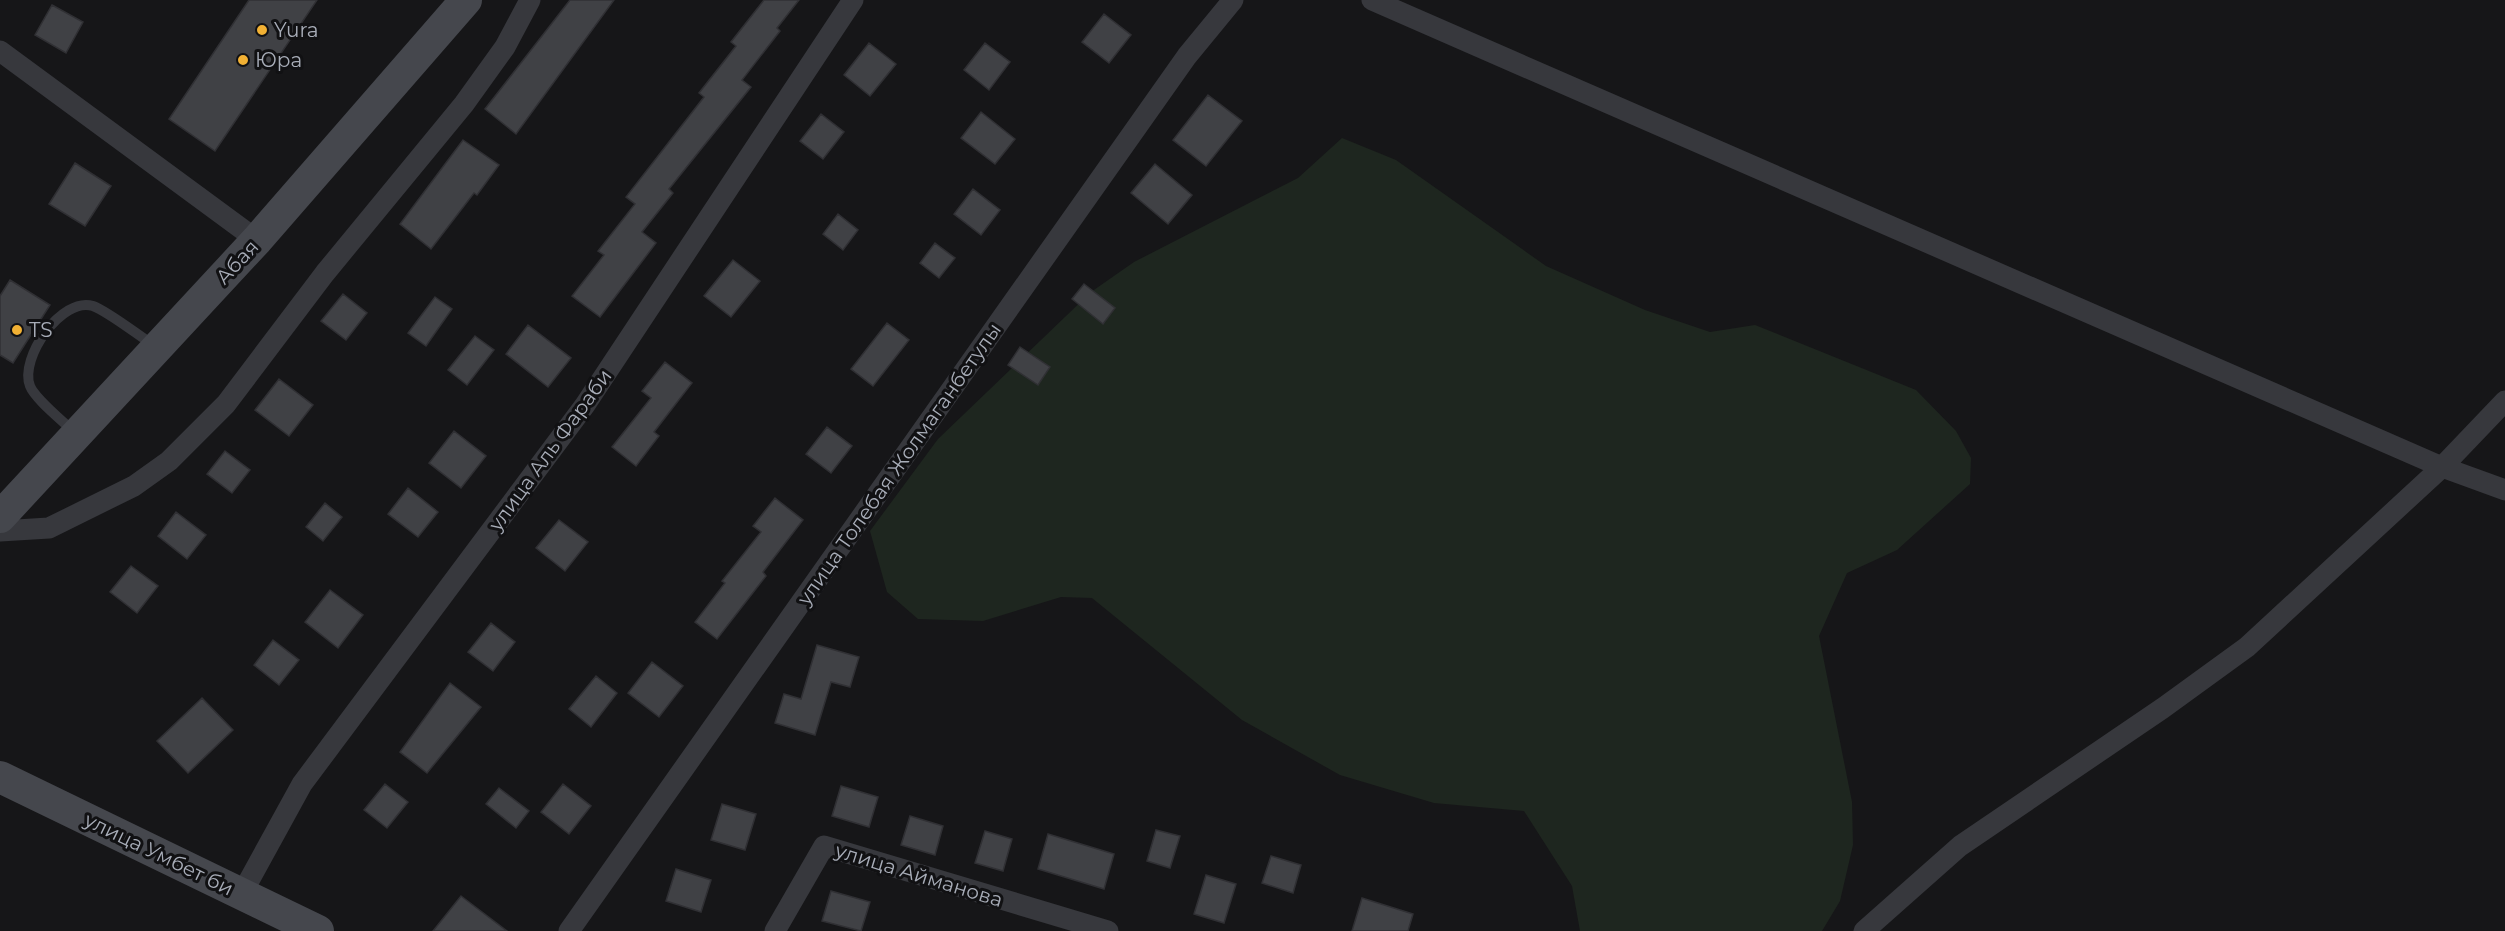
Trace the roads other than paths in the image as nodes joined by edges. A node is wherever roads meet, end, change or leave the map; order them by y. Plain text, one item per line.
1 (466, 0) edge
2 (530, 0) edge
3 (853, 0) edge
4 (1233, 0) edge
5 (1372, 0) edge
6 (0, 51) edge
7 (257, 240) junction
8 (158, 348) junction
9 (2505, 401) edge
10 (76, 435) junction
11 (2442, 467) junction
12 (2505, 490) edge
13 (0, 517) edge
14 (0, 531) edge
15 (0, 777) edge
16 (241, 895) junction
17 (318, 931) edge
18 (569, 931) edge
19 (775, 931) edge
20 (1108, 931) edge
21 (1864, 931) edge

1 - 7 street, Абая
2 - 14 street
3 - 16 street, улица Аль Фараби
4 - 18 street, улица Толебая Жолмаганбетулы
5 - 11 street
6 - 7 street
7 - 8 street, Абая
8 - 10 street, Абая
8 - 10 lane
9 - 11 street
10 - 13 street, Абая
11 - 12 street
11 - 21 street
15 - 16 street, улица Умбет би
16 - 17 street, улица Умбет би
19 - 20 street, улица Айманова

